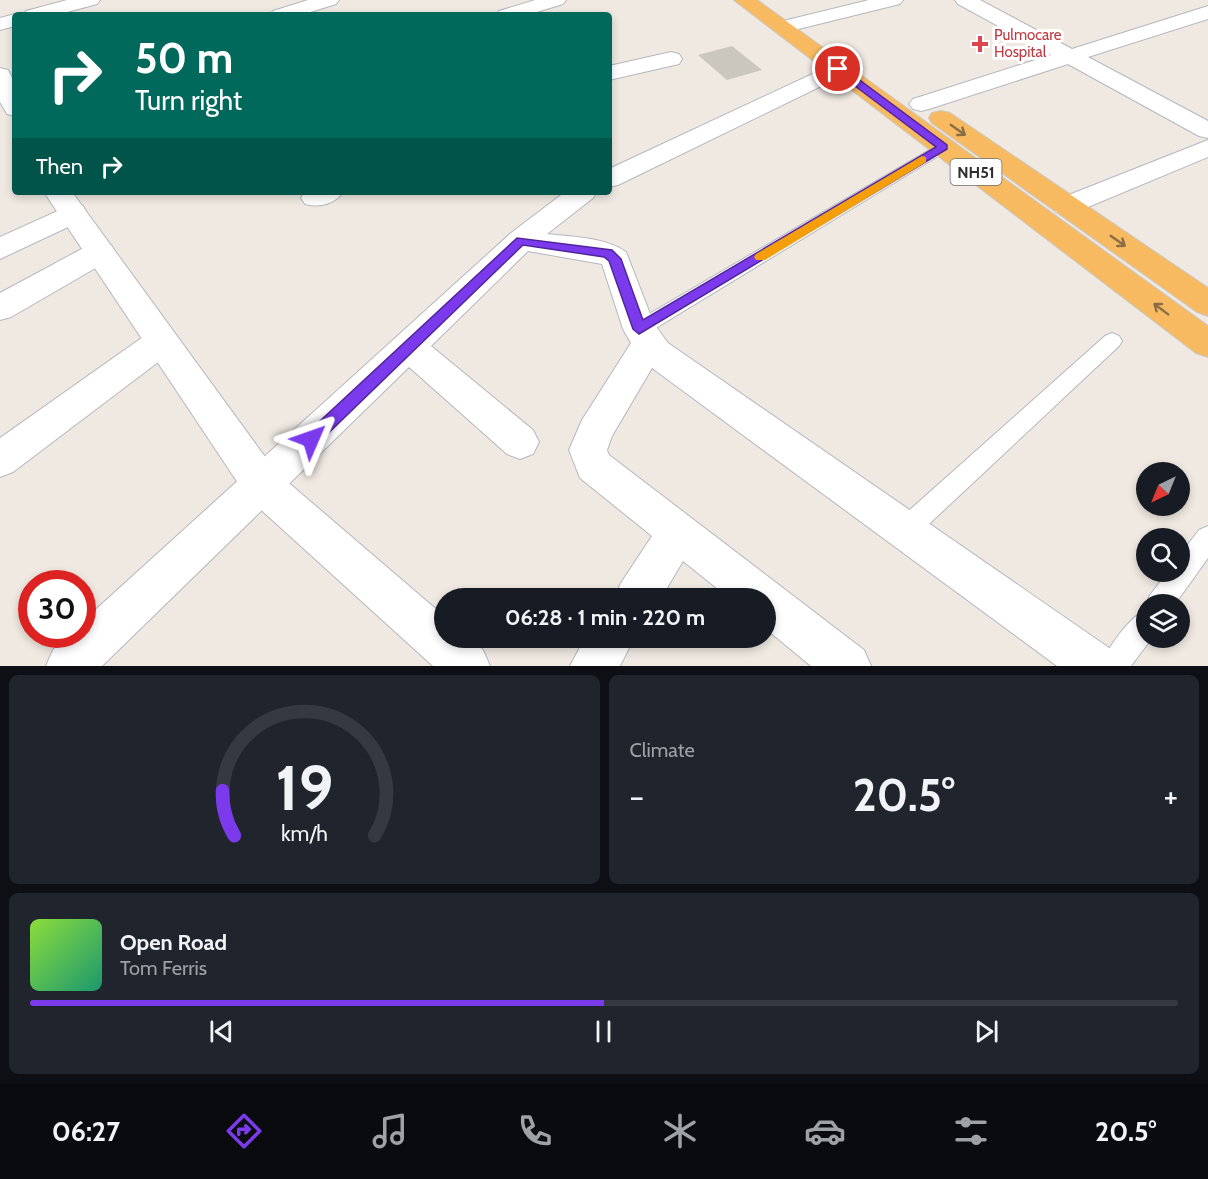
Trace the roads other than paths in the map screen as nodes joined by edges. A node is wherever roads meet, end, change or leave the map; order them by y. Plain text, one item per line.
1 (90, 0) edge
2 (329, 0) edge
3 (556, 0) edge
4 (744, 0) edge
5 (772, 0) edge
6 (893, 0) edge
7 (965, 0) edge
8 (1180, 5) dead end
9 (44, 12) edge
10 (290, 12) edge
11 (517, 12) edge
12 (1206, 14) edge
13 (792, 25) junction
14 (1070, 56) junction
15 (671, 59) dead end
16 (838, 69) junction
17 (612, 72) edge
18 (921, 104) junction
19 (1208, 131) edge
20 (943, 147) junction
21 (1208, 148) edge
22 (612, 177) edge
23 (565, 196) edge
24 (65, 203) edge
25 (1066, 206) junction
26 (521, 240) junction
27 (0, 249) edge
28 (100, 252) junction
29 (1208, 304) edge
30 (0, 308) edge
31 (644, 336) junction
32 (1112, 340) dead end
33 (162, 341) junction
34 (1208, 344) edge
35 (409, 347) junction
36 (520, 442) dead end
37 (0, 460) edge
38 (262, 485) junction
39 (904, 531) junction
40 (678, 532) junction
41 (1208, 538) edge
42 (642, 588) edge
43 (750, 588) edge
44 (1166, 594) edge
45 (776, 609) edge
46 (1136, 636) edge
47 (605, 648) edge
48 (463, 664) edge
49 (69, 666) edge
50 (593, 666) edge
51 (848, 666) edge
52 (1096, 666) edge
53 (1114, 666) edge

1 - 9 street
2 - 10 street
3 - 11 street
4 - 13 highway, NH51
5 - 13 highway, NH51
6 - 13 street
7 - 14 street
8 - 12 street
12 - 14 street
13 - 16 highway, NH51
13 - 18 highway, NH51
14 - 18 street
14 - 19 street
15 - 17 street
16 - 20 highway, NH51
16 - 22 street
18 -> 25 highway, NH51
20 - 31 lane
34 -> 20 highway, NH51
21 - 25 street
23 - 26 street
24 - 27 street
24 - 28 street
25 -> 29 highway, NH51
26 - 31 street
26 - 35 street
28 - 30 street
28 - 33 street
31 - 39 street
31 - 40 street
32 - 39 lane
33 - 37 street
33 - 38 street
35 - 36 street
35 - 38 street
38 - 48 street
38 - 49 street
39 - 52 street
40 - 42 street
40 - 43 street
41 - 44 lane
45 - 51 street
46 - 53 lane
47 - 50 street

